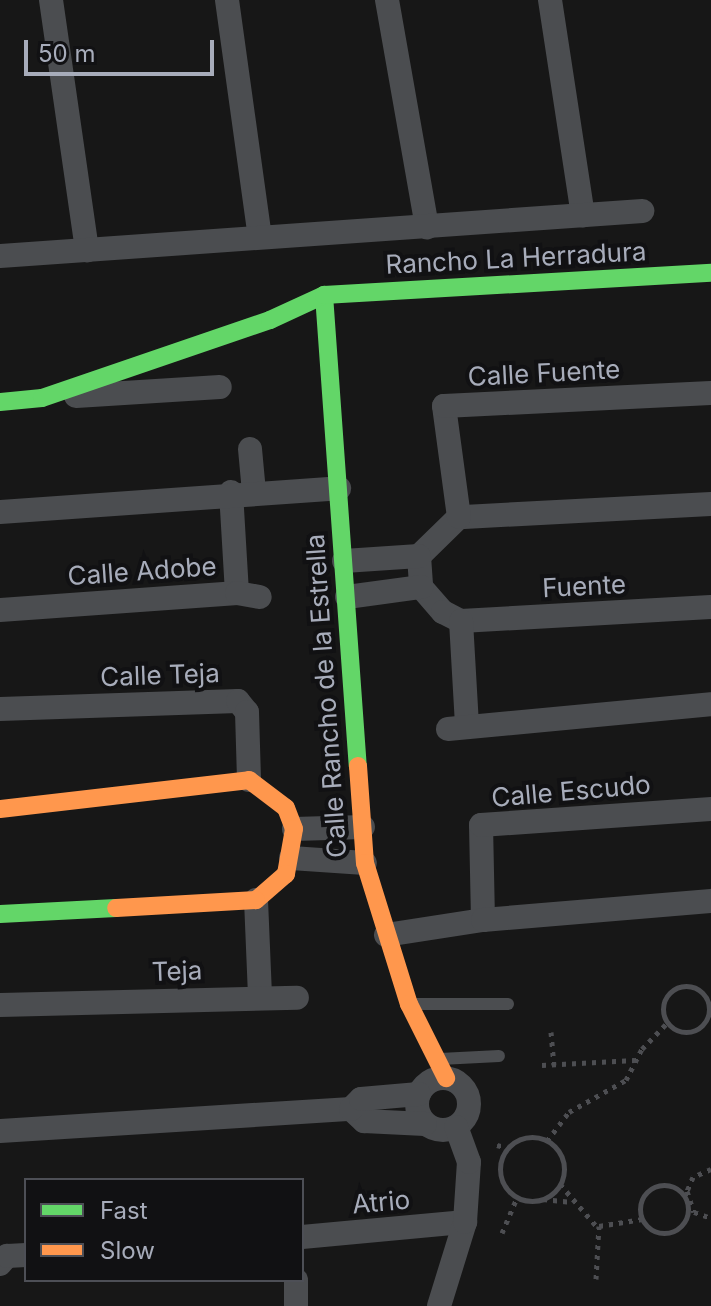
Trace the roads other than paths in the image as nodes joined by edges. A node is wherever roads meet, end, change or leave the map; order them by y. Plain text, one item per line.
1 (51, 0) edge
2 (227, 0) edge
3 (387, 0) edge
4 (550, 0) edge
5 (642, 211) dead end
6 (583, 215) junction
7 (427, 228) junction
8 (260, 237) junction
9 (87, 250) junction
10 (0, 256) edge
11 (711, 273) edge
12 (324, 295) junction
13 (220, 387) dead end
14 (711, 393) edge
15 (42, 398) junction
16 (0, 402) edge
17 (250, 449) dead end
18 (339, 488) junction
19 (242, 492) junction
20 (711, 504) edge
21 (0, 512) edge
22 (459, 517) junction
23 (344, 561) junction
24 (420, 572) junction
25 (347, 597) junction
26 (711, 607) edge
27 (0, 610) edge
28 (461, 621) junction
29 (711, 704) edge
30 (0, 709) edge
31 (249, 780) junction
32 (0, 809) edge
33 (711, 809) edge
34 (363, 827) junction
35 (294, 829) junction
36 (291, 858) junction
37 (365, 863) junction
38 (256, 900) junction
39 (711, 901) edge
40 (0, 914) edge
41 (483, 920) junction
42 (386, 935) junction
43 (260, 996) junction
44 (297, 998) dead end
45 (409, 1004) junction
46 (508, 1004) dead end
47 (0, 1005) edge
48 (499, 1056) dead end
49 (441, 1069) junction
50 (419, 1094) junction
51 (351, 1109) junction
52 (425, 1124) junction
53 (456, 1127) junction
54 (0, 1131) edge
55 (465, 1222) junction
56 (304, 1237) edge
57 (296, 1282) edge
58 (296, 1306) edge
59 (439, 1306) edge

1 - 9 street
2 - 8 street
3 - 7 street
4 - 6 street
5 - 6 street
6 - 7 street
7 - 8 street
8 - 9 street
9 - 10 street
11 - 12 street, Rancho La Herradura
12 - 15 street
12 - 18 street, Calle Rancho de la Estrella
13 - 15 street
14 - 22 street, Calle Fuente
15 - 16 street
17 - 19 street, Calle Adobe
18 - 19 street
18 - 23 street, Calle Rancho de la Estrella
19 - 21 street
19 - 27 street, Calle Adobe
20 - 22 street
22 - 24 street
23 - 24 street
23 - 25 street, Calle Rancho de la Estrella
24 - 25 street
24 - 28 street
25 - 34 street, Calle Rancho de la Estrella
26 - 28 street, Fuente
28 - 29 street
30 - 31 street, Calle Teja
31 - 32 street
31 - 35 street
33 - 41 street, Calle Escudo
34 - 35 street
34 - 37 street, Calle Rancho de la Estrella
35 - 36 street
36 - 37 street
36 - 38 street
37 - 42 street, Calle Rancho de la Estrella
38 - 40 street
38 - 43 street
39 - 41 street
41 - 42 street
42 - 45 street, Calle Rancho de la Estrella
43 - 44 street, Teja
43 - 47 street, Teja
45 - 46 lane
45 - 49 street, Calle Rancho de la Estrella
48 - 49 lane
49 - 50 street
49 - 53 street
50 - 51 street
50 - 52 street
51 - 52 street
51 - 54 street
52 - 53 street
53 - 55 street
55 - 56 street, Atrio
55 - 59 street
57 - 58 street

